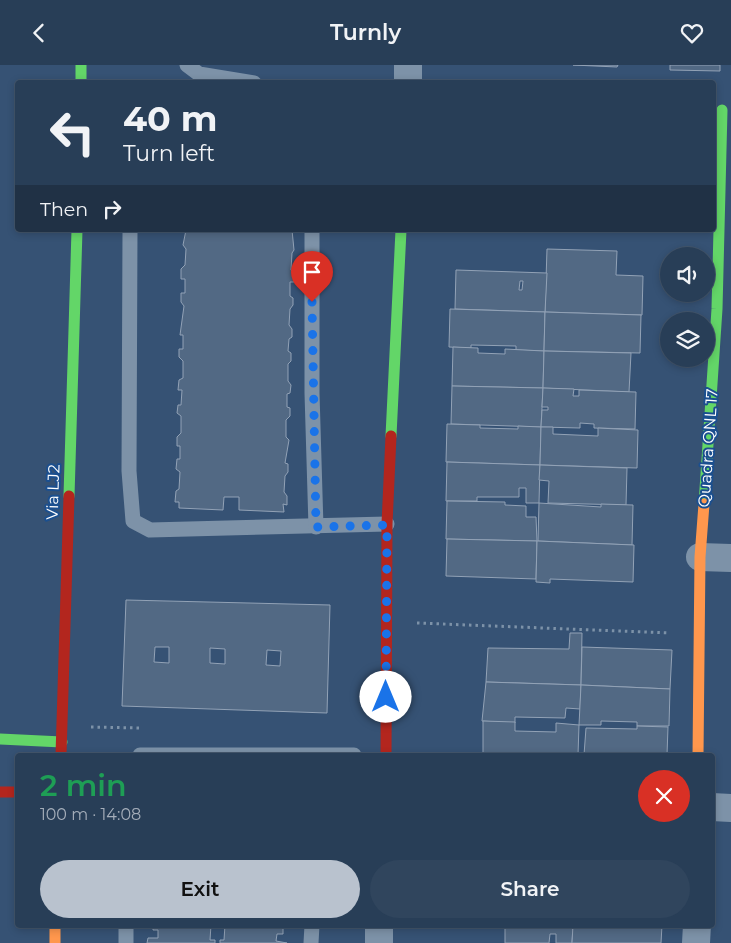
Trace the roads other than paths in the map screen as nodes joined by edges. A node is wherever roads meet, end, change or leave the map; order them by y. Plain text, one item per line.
1 (82, 65) edge
2 (187, 65) edge
3 (408, 65) edge
4 (81, 80) edge
5 (236, 80) edge
6 (408, 80) edge
7 (722, 110) edge
8 (77, 232) edge
9 (130, 232) edge
10 (312, 232) edge
11 (401, 232) edge
12 (724, 309) edge
13 (387, 525) junction
14 (316, 527) junction
15 (700, 557) junction
16 (731, 558) edge
17 (0, 739) edge
18 (62, 742) junction
19 (61, 753) edge
20 (386, 753) edge
21 (698, 753) edge
22 (0, 792) edge
23 (15, 792) edge
24 (715, 807) edge
25 (731, 807) edge
26 (55, 928) edge
27 (126, 928) edge
28 (312, 928) edge
29 (379, 928) edge
30 (697, 928) edge
31 (55, 943) edge
32 (126, 943) edge
33 (312, 943) edge
34 (379, 943) edge
35 (696, 943) edge

1 - 4 street
2 - 5 lane
3 - 6 street
7 - 12 street, Quadra QNL 17
8 - 18 street, Via LJ2
9 - 14 lane
10 - 14 lane
11 - 13 street
12 - 15 street, Quadra QNL 17
13 - 14 lane
13 - 20 street
15 - 16 street
15 - 21 street, Quadra QNL 17
17 - 18 street
18 - 19 street, Via LJ2
22 - 23 street
24 - 25 street
26 - 31 street
27 - 32 lane
28 - 33 lane
29 - 34 street
30 - 35 street

